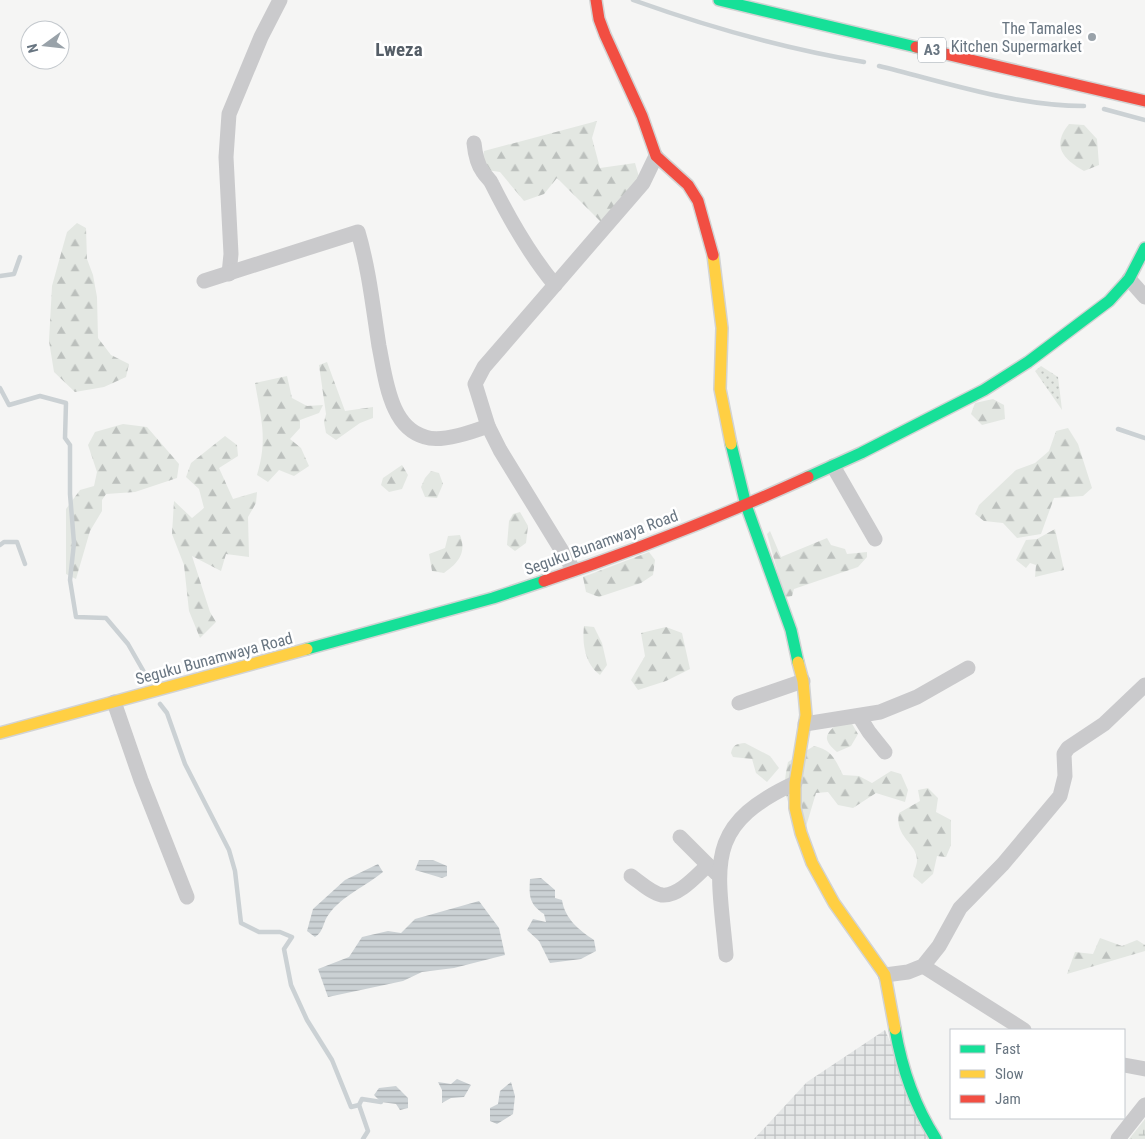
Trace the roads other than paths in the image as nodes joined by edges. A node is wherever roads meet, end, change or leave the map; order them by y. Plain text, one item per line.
1 (280, 0) edge
2 (596, 0) edge
3 (719, 0) edge
4 (1145, 101) edge
5 (474, 143) dead end
6 (656, 156) junction
7 (1145, 248) edge
8 (229, 274) junction
9 (1129, 279) junction
10 (204, 281) dead end
11 (555, 285) junction
12 (1145, 297) edge
13 (488, 426) junction
14 (833, 466) junction
15 (746, 505) junction
16 (875, 539) dead end
17 (573, 570) junction
18 (968, 668) dead end
19 (802, 681) junction
20 (1145, 685) edge
21 (114, 702) junction
22 (739, 704) dead end
23 (860, 716) junction
24 (805, 724) junction
25 (0, 733) edge
26 (885, 752) dead end
27 (795, 783) junction
28 (680, 838) dead end
29 (713, 870) junction
30 (632, 876) dead end
31 (187, 897) dead end
32 (726, 955) dead end
33 (923, 966) junction
34 (885, 975) junction
35 (1022, 1029) edge
36 (1125, 1065) edge
37 (1145, 1069) edge
38 (1145, 1105) edge
39 (936, 1139) edge
40 (1118, 1139) edge

1 - 8 street
2 - 6 main road
3 - 4 main road, A3
5 - 11 street
6 - 11 street
6 - 15 main road
7 - 9 main road, Seguku Bunamwaya Road
8 - 10 street
8 - 13 street
9 - 12 street
9 - 14 main road, Seguku Bunamwaya Road
11 - 13 street
13 - 17 street
14 - 15 main road, Seguku Bunamwaya Road
14 - 16 street
15 - 17 main road, Seguku Bunamwaya Road
15 - 19 main road
17 - 21 main road, Seguku Bunamwaya Road
18 - 23 street
19 - 22 street
19 - 24 main road
20 - 33 street
21 - 25 main road, Seguku Bunamwaya Road
21 - 31 street
23 - 24 street
23 - 26 street
24 - 27 main road
27 - 29 street
27 - 34 main road
28 - 29 street
29 - 30 street
29 - 32 street
33 - 34 street
33 - 35 street
34 - 39 main road
36 - 37 street
38 - 40 street

